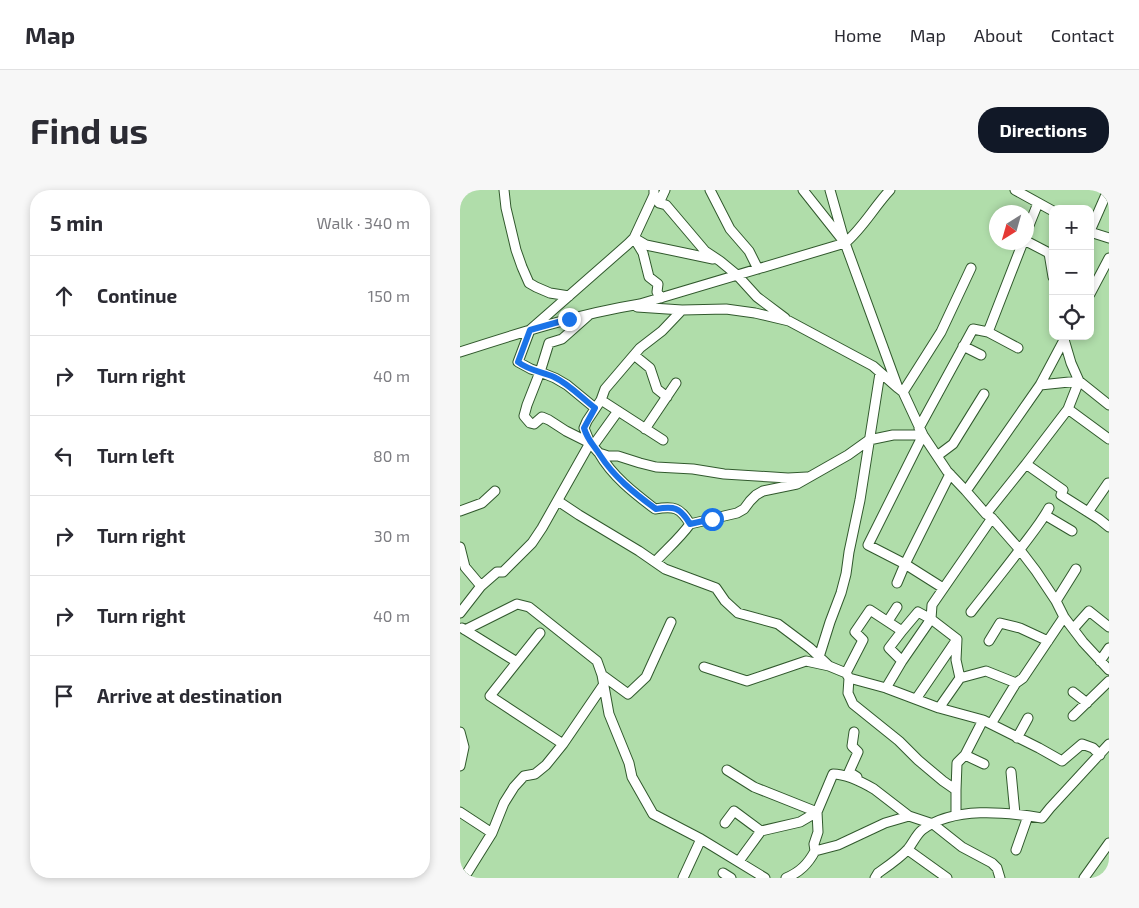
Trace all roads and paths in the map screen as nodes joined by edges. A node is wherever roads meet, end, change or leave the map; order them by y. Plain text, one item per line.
1 (504, 190) edge
2 (654, 190) edge
3 (666, 190) edge
4 (710, 190) edge
5 (803, 190) edge
6 (830, 190) edge
7 (890, 190) edge
8 (1015, 190) edge
9 (1108, 190) edge
10 (1038, 203) junction
11 (1049, 209) edge
12 (1034, 213) edge
13 (1094, 222) edge
14 (1094, 232) edge
15 (634, 238) junction
16 (1109, 238) edge
17 (845, 243) junction
18 (1034, 245) edge
19 (1020, 250) edge
20 (1049, 253) edge
21 (1109, 258) edge
22 (720, 261) junction
23 (972, 268) dead end
24 (758, 269) junction
25 (737, 275) junction
26 (1094, 286) edge
27 (569, 296) junction
28 (661, 298) junction
29 (629, 306) junction
30 (682, 310) junction
31 (590, 313) junction
32 (789, 321) junction
33 (530, 330) junction
34 (988, 332) junction
35 (1063, 340) edge
36 (1066, 340) edge
37 (963, 346) junction
38 (1018, 348) dead end
39 (460, 352) edge
40 (634, 355) junction
41 (981, 355) dead end
42 (540, 372) junction
43 (880, 372) junction
44 (1078, 381) junction
45 (676, 383) dead end
46 (1040, 384) junction
47 (901, 390) junction
48 (984, 394) dead end
49 (666, 397) junction
50 (598, 404) junction
51 (1109, 405) edge
52 (1068, 409) junction
53 (618, 411) junction
54 (645, 428) junction
55 (921, 432) junction
56 (1109, 439) edge
57 (664, 440) dead end
58 (869, 440) junction
59 (590, 443) junction
60 (599, 453) junction
61 (937, 456) junction
62 (1026, 464) junction
63 (950, 474) junction
64 (809, 477) junction
65 (1109, 483) edge
66 (966, 490) junction
67 (495, 491) dead end
68 (558, 501) junction
69 (460, 511) edge
70 (1088, 512) junction
71 (989, 516) junction
72 (1104, 519) edge
73 (690, 524) junction
74 (1109, 527) edge
75 (1072, 531) dead end
76 (460, 547) edge
77 (1020, 550) junction
78 (655, 562) junction
79 (905, 564) junction
80 (1076, 569) dead end
81 (897, 583) dead end
82 (480, 586) junction
83 (943, 588) junction
84 (1056, 601) junction
85 (897, 607) dead end
86 (971, 612) dead end
87 (460, 613) edge
88 (1064, 617) junction
89 (931, 619) junction
90 (888, 621) junction
91 (671, 622) dead end
92 (1109, 627) edge
93 (1073, 628) junction
94 (462, 629) edge
95 (902, 631) junction
96 (540, 633) dead end
97 (956, 639) junction
98 (989, 641) dead end
99 (1048, 641) junction
100 (1109, 648) edge
101 (819, 657) junction
102 (902, 661) junction
103 (1100, 661) junction
104 (518, 662) junction
105 (829, 666) junction
106 (704, 667) dead end
107 (1109, 670) edge
108 (848, 675) junction
109 (960, 678) junction
110 (603, 679) junction
111 (1109, 681) edge
112 (1016, 683) junction
113 (886, 688) junction
114 (1073, 692) dead end
115 (916, 699) junction
116 (1087, 703) junction
117 (939, 708) junction
118 (1073, 716) dead end
119 (1028, 718) dead end
120 (987, 722) junction
121 (460, 732) edge
122 (854, 732) dead end
123 (1017, 738) junction
124 (564, 744) junction
125 (1109, 744) edge
126 (965, 755) junction
127 (1100, 756) junction
128 (984, 764) dead end
129 (460, 766) edge
130 (727, 770) dead end
131 (1010, 772) dead end
132 (874, 789) junction
133 (956, 790) junction
134 (460, 812) edge
135 (817, 812) junction
136 (1015, 814) junction
137 (956, 815) junction
138 (909, 816) junction
139 (1028, 816) junction
140 (726, 823) dead end
141 (933, 824) junction
142 (761, 831) junction
143 (492, 833) junction
144 (701, 839) junction
145 (1109, 843) edge
146 (908, 850) junction
147 (1016, 850) dead end
148 (815, 851) junction
149 (739, 861) junction
150 (464, 878) edge
151 (684, 878) edge
152 (765, 878) edge
153 (787, 878) edge
154 (875, 878) edge
155 (947, 878) edge
156 (1000, 878) edge
157 (1084, 878) edge

1 - 27 street
2 - 15 street
3 - 22 street
4 - 24 street
5 - 17 street
6 - 17 street
7 - 17 street
8 - 10 street
9 - 13 street
10 - 11 street
10 - 12 street
14 - 16 street
15 - 22 street
15 - 27 street
15 - 28 street
17 - 24 street
17 - 47 street
18 - 20 street
19 - 34 street
21 - 26 street
22 - 25 street
23 - 47 street
24 - 25 street
25 - 28 street
25 - 32 street
27 - 33 street
28 - 29 street
29 - 30 street
29 - 31 street
30 - 32 street
30 - 40 street
31 - 33 street
31 - 42 street
32 - 43 street
33 - 39 street
33 - 42 street
34 - 37 street
34 - 38 street
35 - 46 street
36 - 44 street
37 - 41 street
37 - 55 street
40 - 49 street
40 - 50 street
42 - 50 street
42 - 59 street
43 - 47 street
43 - 58 street
44 - 46 street
44 - 51 street
44 - 52 street
45 - 49 street
46 - 66 street
47 - 55 street
48 - 61 street
49 - 54 street
50 - 53 street
50 - 59 street
52 - 56 street
52 - 62 street
53 - 54 street
53 - 59 street
54 - 57 street
55 - 58 street
55 - 61 street
55 - 79 street
58 - 64 street
58 - 101 street
59 - 60 street
59 - 68 street
60 - 64 street
60 - 73 street
61 - 63 street
62 - 70 street
62 - 71 street
63 - 66 street
63 - 79 street
64 - 73 street
65 - 70 street
66 - 71 street
67 - 69 street
68 - 78 street
68 - 82 street
70 - 72 street
71 - 77 street
71 - 83 street
72 - 74 street
73 - 78 street
75 - 77 street
76 - 82 street
77 - 84 street
77 - 86 street
78 - 101 street
79 - 81 street
79 - 83 street
80 - 84 street
82 - 87 street
83 - 89 street
84 - 88 street
85 - 90 street
88 - 93 street
88 - 99 street
89 - 95 street
89 - 97 street
89 - 102 street
90 - 95 street
90 - 108 street
91 - 110 street
92 - 93 street
93 - 103 street
94 - 104 street
94 - 110 street
95 - 102 street
96 - 104 street
97 - 109 street
97 - 115 street
98 - 99 street
99 - 112 street
100 - 103 street
101 - 105 street
102 - 113 street
103 - 107 street
104 - 124 street
105 - 106 street
105 - 108 street
108 - 113 street
108 - 133 street
109 - 112 street
109 - 117 street
110 - 124 street
110 - 144 street
111 - 116 street
112 - 120 street
113 - 115 street
114 - 116 street
115 - 117 street
116 - 118 street
117 - 120 street
119 - 123 street
120 - 123 street
120 - 126 street
121 - 129 street
122 - 132 street
123 - 127 street
124 - 143 street
125 - 127 street
126 - 128 street
126 - 133 street
127 - 139 street
130 - 135 street
131 - 136 street
132 - 135 street
132 - 138 street
133 - 137 street
134 - 143 street
135 - 142 street
135 - 148 street
136 - 137 street
136 - 139 street
137 - 141 street
138 - 141 street
138 - 148 street
139 - 147 street
140 - 142 street
141 - 146 street
141 - 156 street
142 - 149 street
143 - 150 street
144 - 149 street
144 - 151 street
145 - 157 street
146 - 154 street
146 - 155 street
148 - 153 street
149 - 152 street

